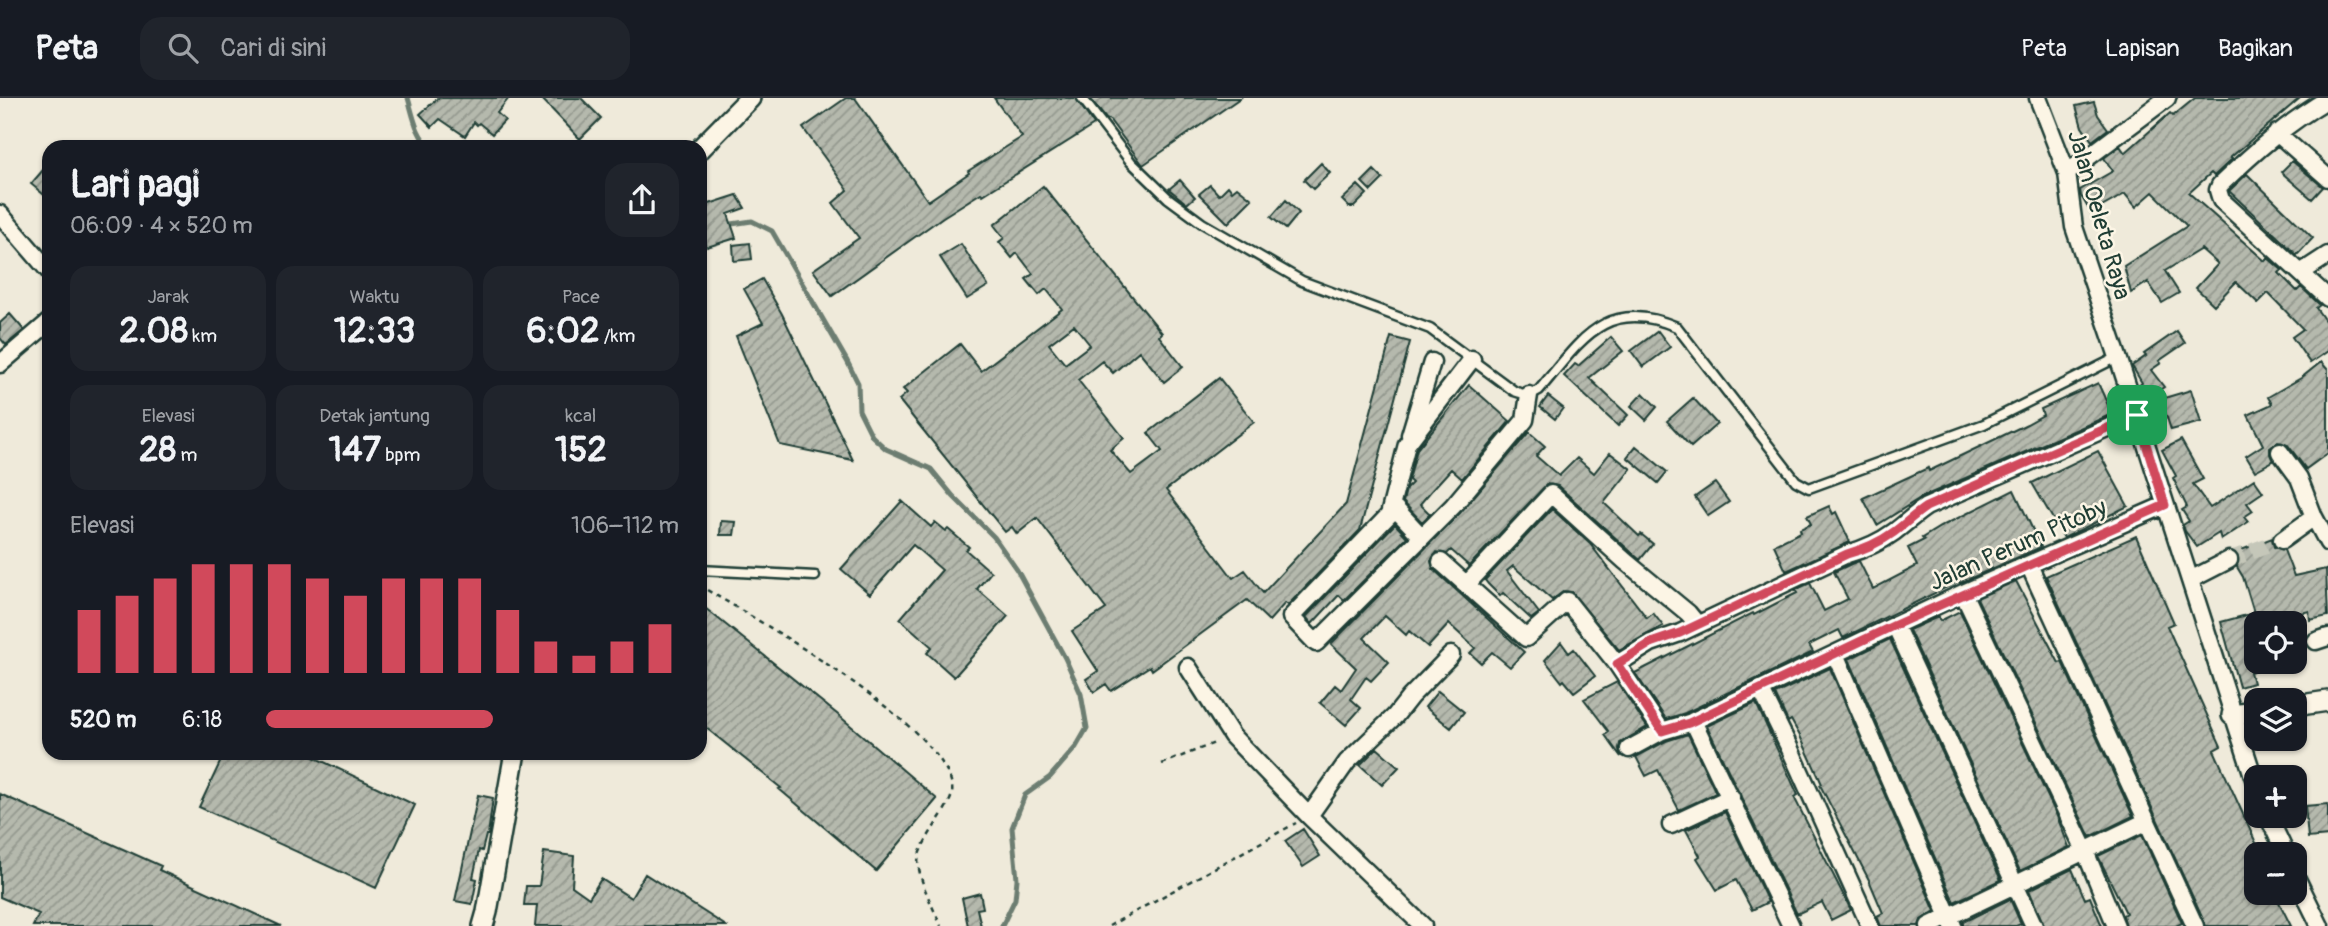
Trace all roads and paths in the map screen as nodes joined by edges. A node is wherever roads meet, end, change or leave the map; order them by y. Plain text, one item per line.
1 (750, 98) edge
2 (1082, 98) edge
3 (2038, 98) edge
4 (2167, 98) edge
5 (2328, 99) edge
6 (2277, 133) junction
7 (707, 142) edge
8 (2067, 173) junction
9 (2328, 178) edge
10 (0, 214) edge
11 (2328, 255) edge
12 (42, 263) edge
13 (2302, 272) junction
14 (2328, 298) edge
15 (42, 328) edge
16 (2118, 357) junction
17 (1472, 359) junction
18 (1432, 362) dead end
19 (0, 364) edge
20 (1529, 395) junction
21 (2137, 415) junction
22 (1408, 444) junction
23 (2280, 452) dead end
24 (1392, 505) junction
25 (2165, 505) junction
26 (2314, 517) junction
27 (1422, 537) junction
28 (2282, 540) tunnel mouth
29 (2328, 543) edge
30 (2229, 560) tunnel mouth
31 (1441, 562) dead end
32 (2029, 565) junction
33 (707, 570) edge
34 (815, 576) dead end
35 (2190, 580) junction
36 (1467, 584) junction
37 (707, 590) edge
38 (1962, 593) junction
39 (1697, 624) junction
40 (1892, 626) junction
41 (1835, 654) junction
42 (1451, 655) dead end
43 (1617, 664) junction
44 (1188, 667) dead end
45 (1760, 690) junction
46 (2328, 701) edge
47 (2307, 704) edge
48 (2244, 714) edge
49 (2232, 715) junction
50 (1693, 721) junction
51 (1662, 731) junction
52 (1232, 736) junction
53 (1629, 749) dead end
54 (514, 760) edge
55 (1162, 764) dead end
56 (2249, 765) edge
57 (1731, 797) junction
58 (1309, 817) junction
59 (2147, 821) junction
60 (1671, 825) dead end
61 (2085, 851) junction
62 (2015, 883) junction
63 (2307, 900) edge
64 (1951, 921) edge
65 (482, 926) edge
66 (941, 926) edge
67 (1109, 926) edge
68 (1423, 926) edge
69 (1791, 926) edge
70 (1870, 926) edge
71 (1929, 926) edge
72 (2034, 926) edge
73 (2116, 926) edge
74 (2194, 926) edge
75 (2320, 926) edge

1 - 7 street
2 - 17 lane
3 - 8 street, Jalan Oeleta Raya
4 - 8 street
5 - 6 street
6 - 9 street
6 - 13 street
8 - 16 street, Jalan Oeleta Raya
10 - 12 street
11 - 13 street
13 - 14 street
15 - 19 street
16 - 20 lane
16 - 21 street, Jalan Oeleta Raya
17 - 20 lane
17 - 22 street
18 - 22 street
20 - 27 street
21 - 25 street, Jalan Oeleta Raya
21 - 39 street
22 - 24 street
23 - 26 street
24 - 27 street
24 - 27 street
25 - 32 street, Jalan Perum Pitoby
25 - 35 street, Jalan Oeleta Raya
26 - 28 street
26 - 29 street
30 - 35 street
31 - 36 street
32 - 38 street, Jalan Perum Pitoby
32 - 59 street
33 - 34 lane
35 - 49 street, Jalan Oeleta Raya
36 - 39 street
36 - 43 street
37 - 66 path
38 - 40 street, Jalan Perum Pitoby
38 - 61 street
39 - 43 street
40 - 41 street, Jalan Perum Pitoby
40 - 62 street
41 - 45 street, Jalan Perum Pitoby
41 - 64 street
42 - 58 street
43 - 51 street
44 - 52 street
45 - 50 street, Jalan Perum Pitoby
45 - 70 street
46 - 47 street
48 - 49 street
49 - 56 street, Jalan Oeleta Raya
50 - 51 street, Jalan Perum Pitoby
50 - 57 street
51 - 53 street, Jalan Perum Pitoby
52 - 55 path
52 - 58 street
54 - 65 street
57 - 60 street
57 - 69 street
58 - 67 path
58 - 68 street
59 - 61 street
59 - 74 street
61 - 62 street
61 - 73 street
62 - 64 street
62 - 72 street
63 - 75 street
64 - 71 street

